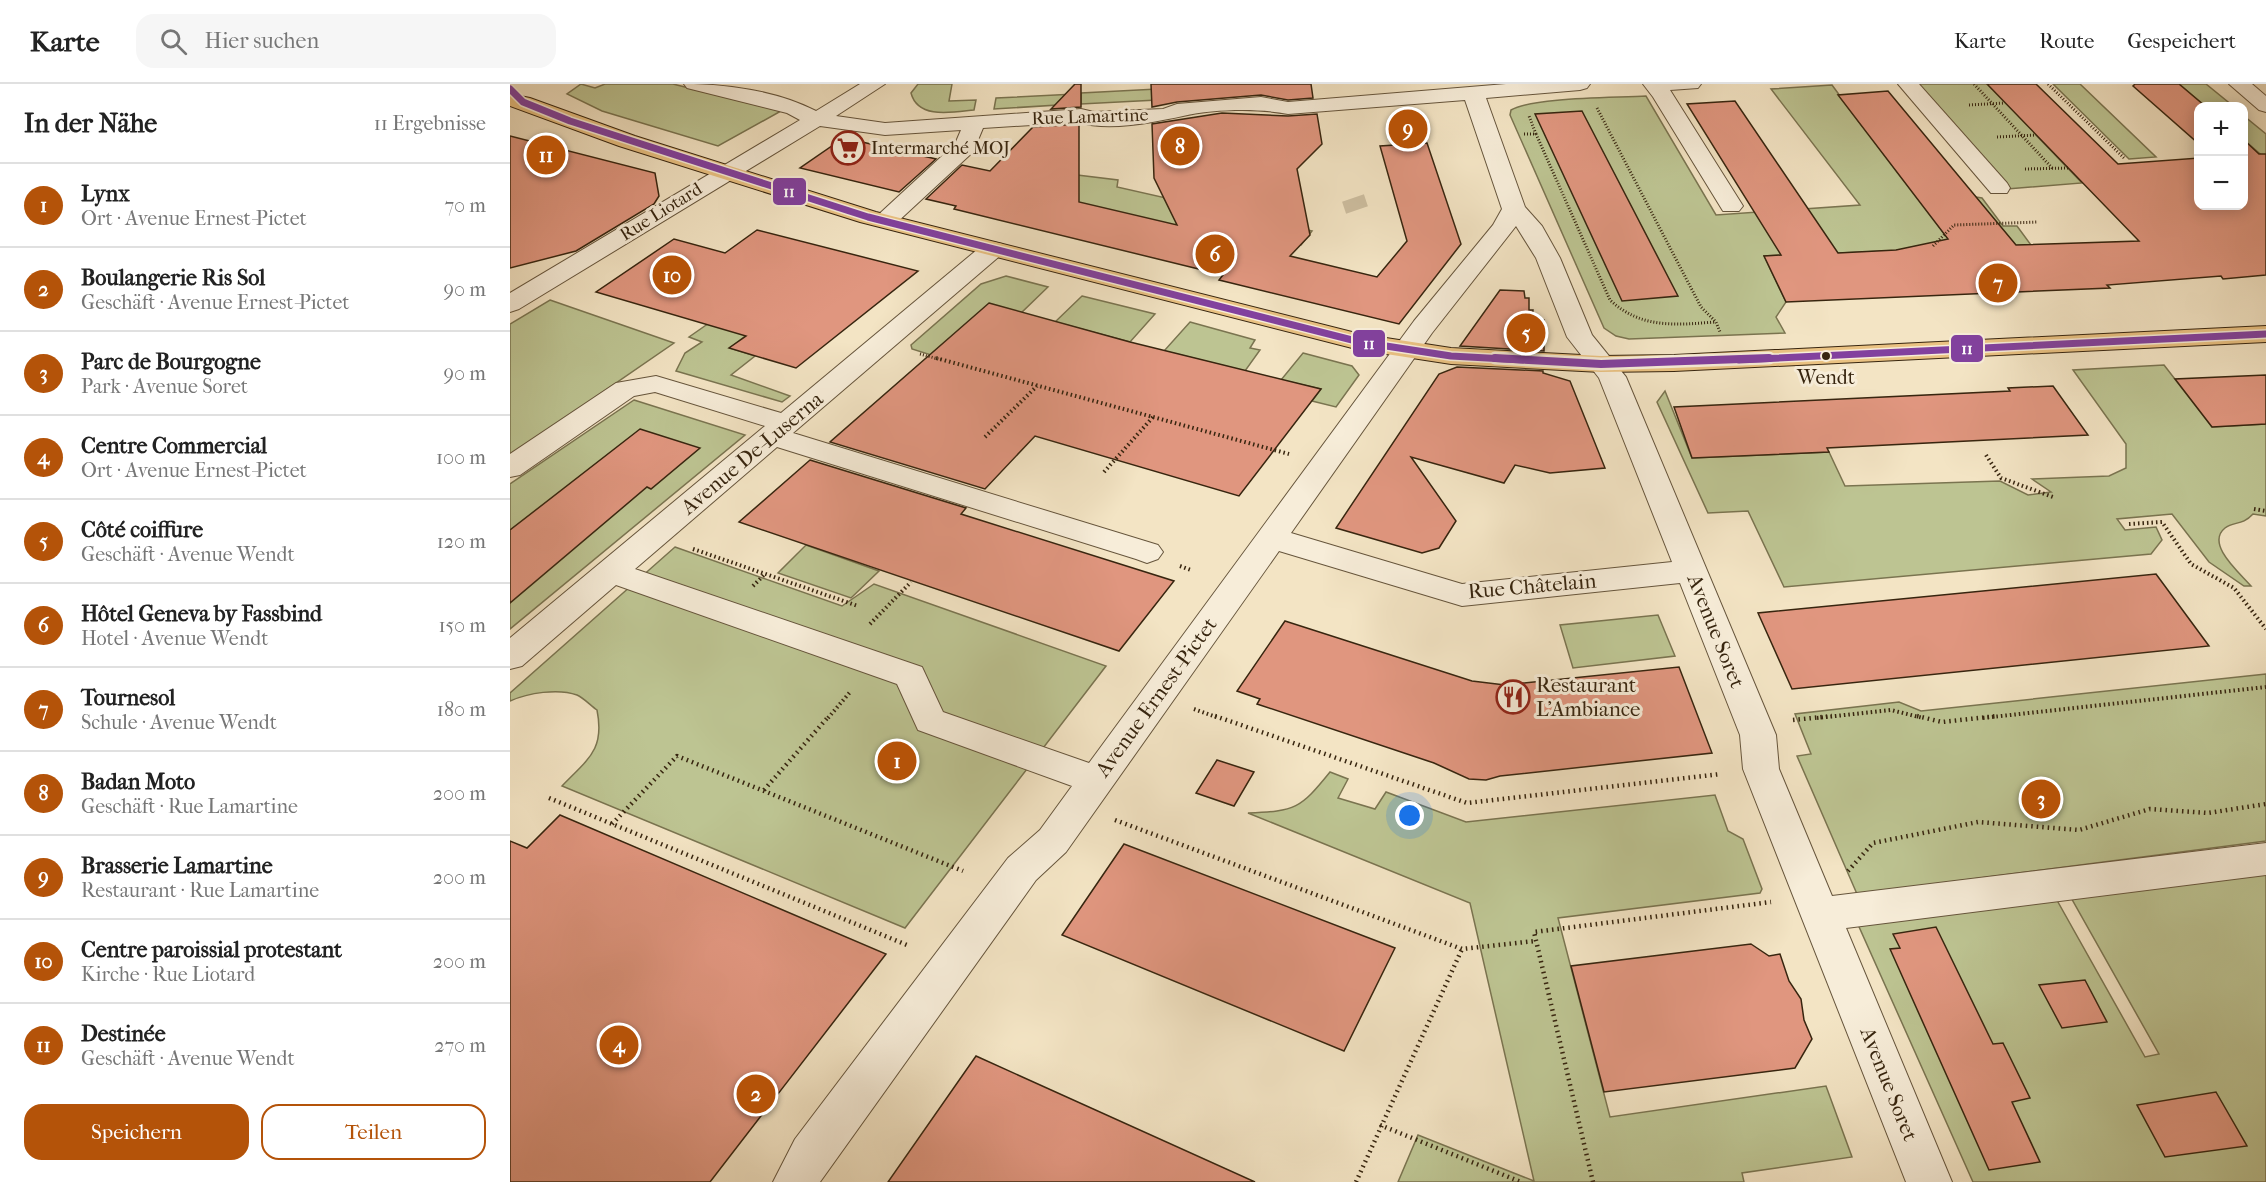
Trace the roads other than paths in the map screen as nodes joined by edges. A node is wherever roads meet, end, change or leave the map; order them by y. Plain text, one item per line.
1 (694, 84) edge
2 (874, 84) edge
3 (1580, 84) edge
4 (1653, 84) edge
5 (1662, 84) edge
6 (1691, 84) edge
7 (1908, 84) edge
8 (2240, 84) edge
9 (1474, 95) junction
10 (514, 97) edge
11 (2266, 106) edge
12 (815, 119) junction
13 (975, 122) junction
14 (727, 173) junction
15 (1999, 188) dead end
16 (1731, 206) dead end
17 (1515, 209) junction
18 (885, 221) junction
19 (993, 249) junction
20 (510, 304) edge
21 (2266, 334) edge
22 (1406, 351) junction
23 (1601, 364) junction
24 (779, 430) junction
25 (510, 468) edge
26 (1272, 538) junction
27 (1147, 552) dead end
28 (1691, 571) junction
29 (611, 572) junction
30 (510, 657) edge
31 (1095, 780) junction
32 (2266, 859) edge
33 (1820, 915) junction
34 (796, 1182) edge
35 (1929, 1182) edge

1 - 12 street, Rue Lamartine
2 - 12 street, Rue Liotard
3 - 9 street, Rue Lamartine
4 - 16 street
5 - 6 street
7 - 15 street
8 - 11 street
9 - 13 street, Rue Lamartine
9 - 17 street, Avenue Soret
10 - 14 main road
12 - 13 street, Rue Lamartine
12 - 14 street, Rue Liotard
13 - 18 street
14 - 18 main road
14 - 20 street, Rue Liotard
17 - 22 street, Avenue Ernest-Pictet
17 - 23 street, Avenue Soret
18 - 19 main road
19 - 22 main road
19 - 24 street, Avenue De-Luserna
21 - 23 main road
22 - 23 main road
22 - 26 street, Avenue Ernest-Pictet
23 - 28 street, Avenue Soret
24 - 25 street
24 - 27 street
24 - 29 street, Avenue De-Luserna
26 - 28 street, Rue Châtelain
26 - 31 street, Avenue Ernest-Pictet
28 - 33 street, Avenue Soret
29 - 30 street, Avenue De-Luserna
29 - 31 street
31 - 34 street, Avenue Ernest-Pictet
32 - 33 street
33 - 35 street, Avenue Soret

